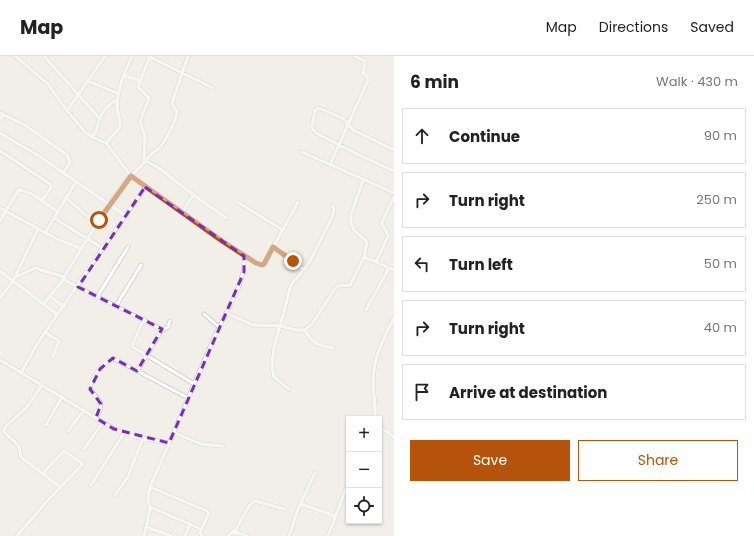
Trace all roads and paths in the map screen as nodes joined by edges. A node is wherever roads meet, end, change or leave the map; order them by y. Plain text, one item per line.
1 (15, 56) edge
2 (44, 56) edge
3 (105, 56) edge
4 (132, 56) edge
5 (188, 56) edge
6 (354, 56) edge
7 (150, 57) edge
8 (182, 72) junction
9 (124, 74) junction
10 (140, 80) junction
11 (88, 82) junction
12 (213, 88) dead end
13 (119, 92) junction
14 (78, 96) junction
15 (118, 99) junction
16 (67, 111) junction
17 (2, 113) edge
18 (100, 119) junction
19 (0, 122) edge
20 (347, 123) junction
21 (0, 133) edge
22 (92, 137) junction
23 (106, 143) junction
24 (338, 144) junction
25 (394, 150) edge
26 (0, 151) edge
27 (302, 152) dead end
28 (145, 161) junction
29 (330, 165) junction
30 (394, 171) edge
31 (63, 173) junction
32 (131, 176) junction
33 (363, 180) junction
34 (76, 182) junction
35 (146, 187) junction
36 (394, 193) edge
37 (195, 196) junction
38 (394, 197) edge
39 (66, 198) junction
40 (42, 200) junction
41 (298, 202) dead end
42 (239, 203) dead end
43 (109, 204) junction
44 (332, 206) dead end
45 (0, 208) edge
46 (7, 211) junction
47 (58, 212) junction
48 (182, 213) junction
49 (126, 216) junction
50 (54, 218) junction
51 (226, 218) dead end
52 (99, 220) junction
53 (0, 221) edge
54 (38, 229) junction
55 (282, 230) junction
56 (45, 233) junction
57 (87, 239) junction
58 (128, 247) dead end
59 (273, 247) junction
60 (80, 248) junction
61 (104, 249) junction
62 (244, 256) junction
63 (364, 257) junction
64 (376, 262) junction
65 (141, 265) dead end
66 (389, 268) junction
67 (304, 270) junction
68 (394, 270) edge
69 (0, 271) edge
70 (64, 278) junction
71 (13, 279) junction
72 (78, 287) junction
73 (50, 296) junction
74 (97, 297) junction
75 (0, 298) edge
76 (43, 304) junction
77 (116, 306) junction
78 (64, 307) junction
79 (366, 310) dead end
80 (226, 313) junction
81 (204, 314) dead end
82 (58, 315) junction
83 (394, 318) edge
84 (144, 319) junction
85 (170, 321) dead end
86 (281, 326) junction
87 (218, 327) junction
88 (163, 330) junction
89 (305, 330) junction
90 (46, 333) junction
91 (333, 348) dead end
92 (53, 356) dead end
93 (147, 356) junction
94 (0, 360) edge
95 (137, 371) junction
96 (21, 373) junction
97 (194, 384) junction
98 (42, 385) junction
99 (289, 389) dead end
100 (62, 397) junction
101 (188, 398) junction
102 (84, 410) junction
103 (375, 416) edge
104 (96, 418) junction
105 (103, 422) junction
106 (46, 424) dead end
107 (382, 429) edge
108 (68, 431) dead end
109 (124, 433) junction
110 (175, 433) junction
111 (144, 438) junction
112 (394, 438) edge
113 (169, 443) junction
114 (224, 446) dead end
115 (84, 449) dead end
116 (315, 473) dead end
117 (43, 474) junction
118 (92, 485) dead end
119 (150, 487) junction
120 (60, 488) junction
121 (346, 488) edge
122 (115, 495) dead end
123 (300, 504) junction
124 (150, 507) junction
125 (284, 509) dead end
126 (335, 516) junction
127 (190, 524) junction
128 (146, 527) junction
129 (201, 529) junction
130 (236, 531) junction
131 (17, 536) edge
132 (144, 536) edge
133 (171, 536) edge
134 (185, 536) edge
135 (202, 536) edge
136 (228, 536) edge
137 (247, 536) edge
138 (289, 536) edge
139 (328, 536) edge

1 - 16 street
2 - 14 street
3 - 11 street
4 - 9 street
5 - 8 street
6 - 20 street
7 - 8 street
7 - 10 street
8 - 12 street
8 - 28 street
9 - 10 street
9 - 13 street
10 - 28 street
11 - 13 street
11 - 14 street
13 - 15 street
14 - 16 street
14 - 18 street
15 - 18 street
15 - 23 street
16 - 22 street
17 - 19 street
17 - 31 street
18 - 22 street
20 - 24 street
20 - 24 street
20 - 25 street
21 - 31 street
22 - 23 street
23 - 32 street
24 - 29 street
24 - 30 street
26 - 40 street
27 - 29 street
28 - 32 street
28 - 37 street
29 - 33 street
31 - 34 street
32 - 35 street
32 - 43 street
33 - 36 street
33 - 63 street
34 - 39 street
34 - 43 street
35 - 48 street
35 - 49 street
37 - 48 street
37 - 51 street
38 - 64 street
39 - 47 street
39 - 52 street
40 - 46 street
40 - 47 street
41 - 55 street
42 - 55 street
43 - 49 street
43 - 52 street
44 - 67 street
45 - 46 street
46 - 53 street
46 - 54 street
47 - 50 street
48 - 62 street
49 - 61 street
50 - 56 street
50 - 57 street
52 - 57 street
54 - 56 street
54 - 71 street
55 - 59 street
56 - 60 street
57 - 60 street
57 - 61 street
58 - 74 street
59 - 62 street
59 - 67 street
60 - 70 street
61 - 72 street
62 - 80 street
63 - 64 street
63 - 89 street
64 - 66 street
65 - 77 street
66 - 68 street
66 - 79 street
67 - 86 street
69 - 71 street
70 - 71 street
70 - 72 street
70 - 73 street
71 - 75 street
71 - 76 street
72 - 74 street
72 - 78 street
73 - 76 street
73 - 78 street
74 - 77 street
76 - 82 street
77 - 84 street
78 - 82 street
80 - 86 street
80 - 87 street
81 - 87 street
82 - 90 street
83 - 103 street
84 - 88 street
84 - 93 street
85 - 88 street
86 - 89 street
86 - 99 street
87 - 97 street
88 - 93 street
89 - 91 street
90 - 92 street
90 - 96 street
93 - 95 street
93 - 97 street
94 - 96 street
95 - 101 street
95 - 104 street
96 - 98 street
97 - 101 street
98 - 100 street
98 - 117 street
100 - 102 street
100 - 106 street
101 - 110 street
102 - 104 street
102 - 108 street
104 - 105 street
105 - 109 street
105 - 115 street
107 - 112 street
109 - 111 street
109 - 118 street
110 - 113 street
110 - 114 street
111 - 113 street
111 - 122 street
113 - 119 street
116 - 123 street
117 - 120 street
117 - 120 street
119 - 124 street
119 - 129 street
120 - 131 street
121 - 126 street
123 - 126 street
123 - 138 street
124 - 127 street
124 - 128 street
125 - 130 street
126 - 139 street
127 - 129 street
127 - 134 street
128 - 132 street
128 - 133 street
129 - 135 street
130 - 136 street
130 - 137 street

